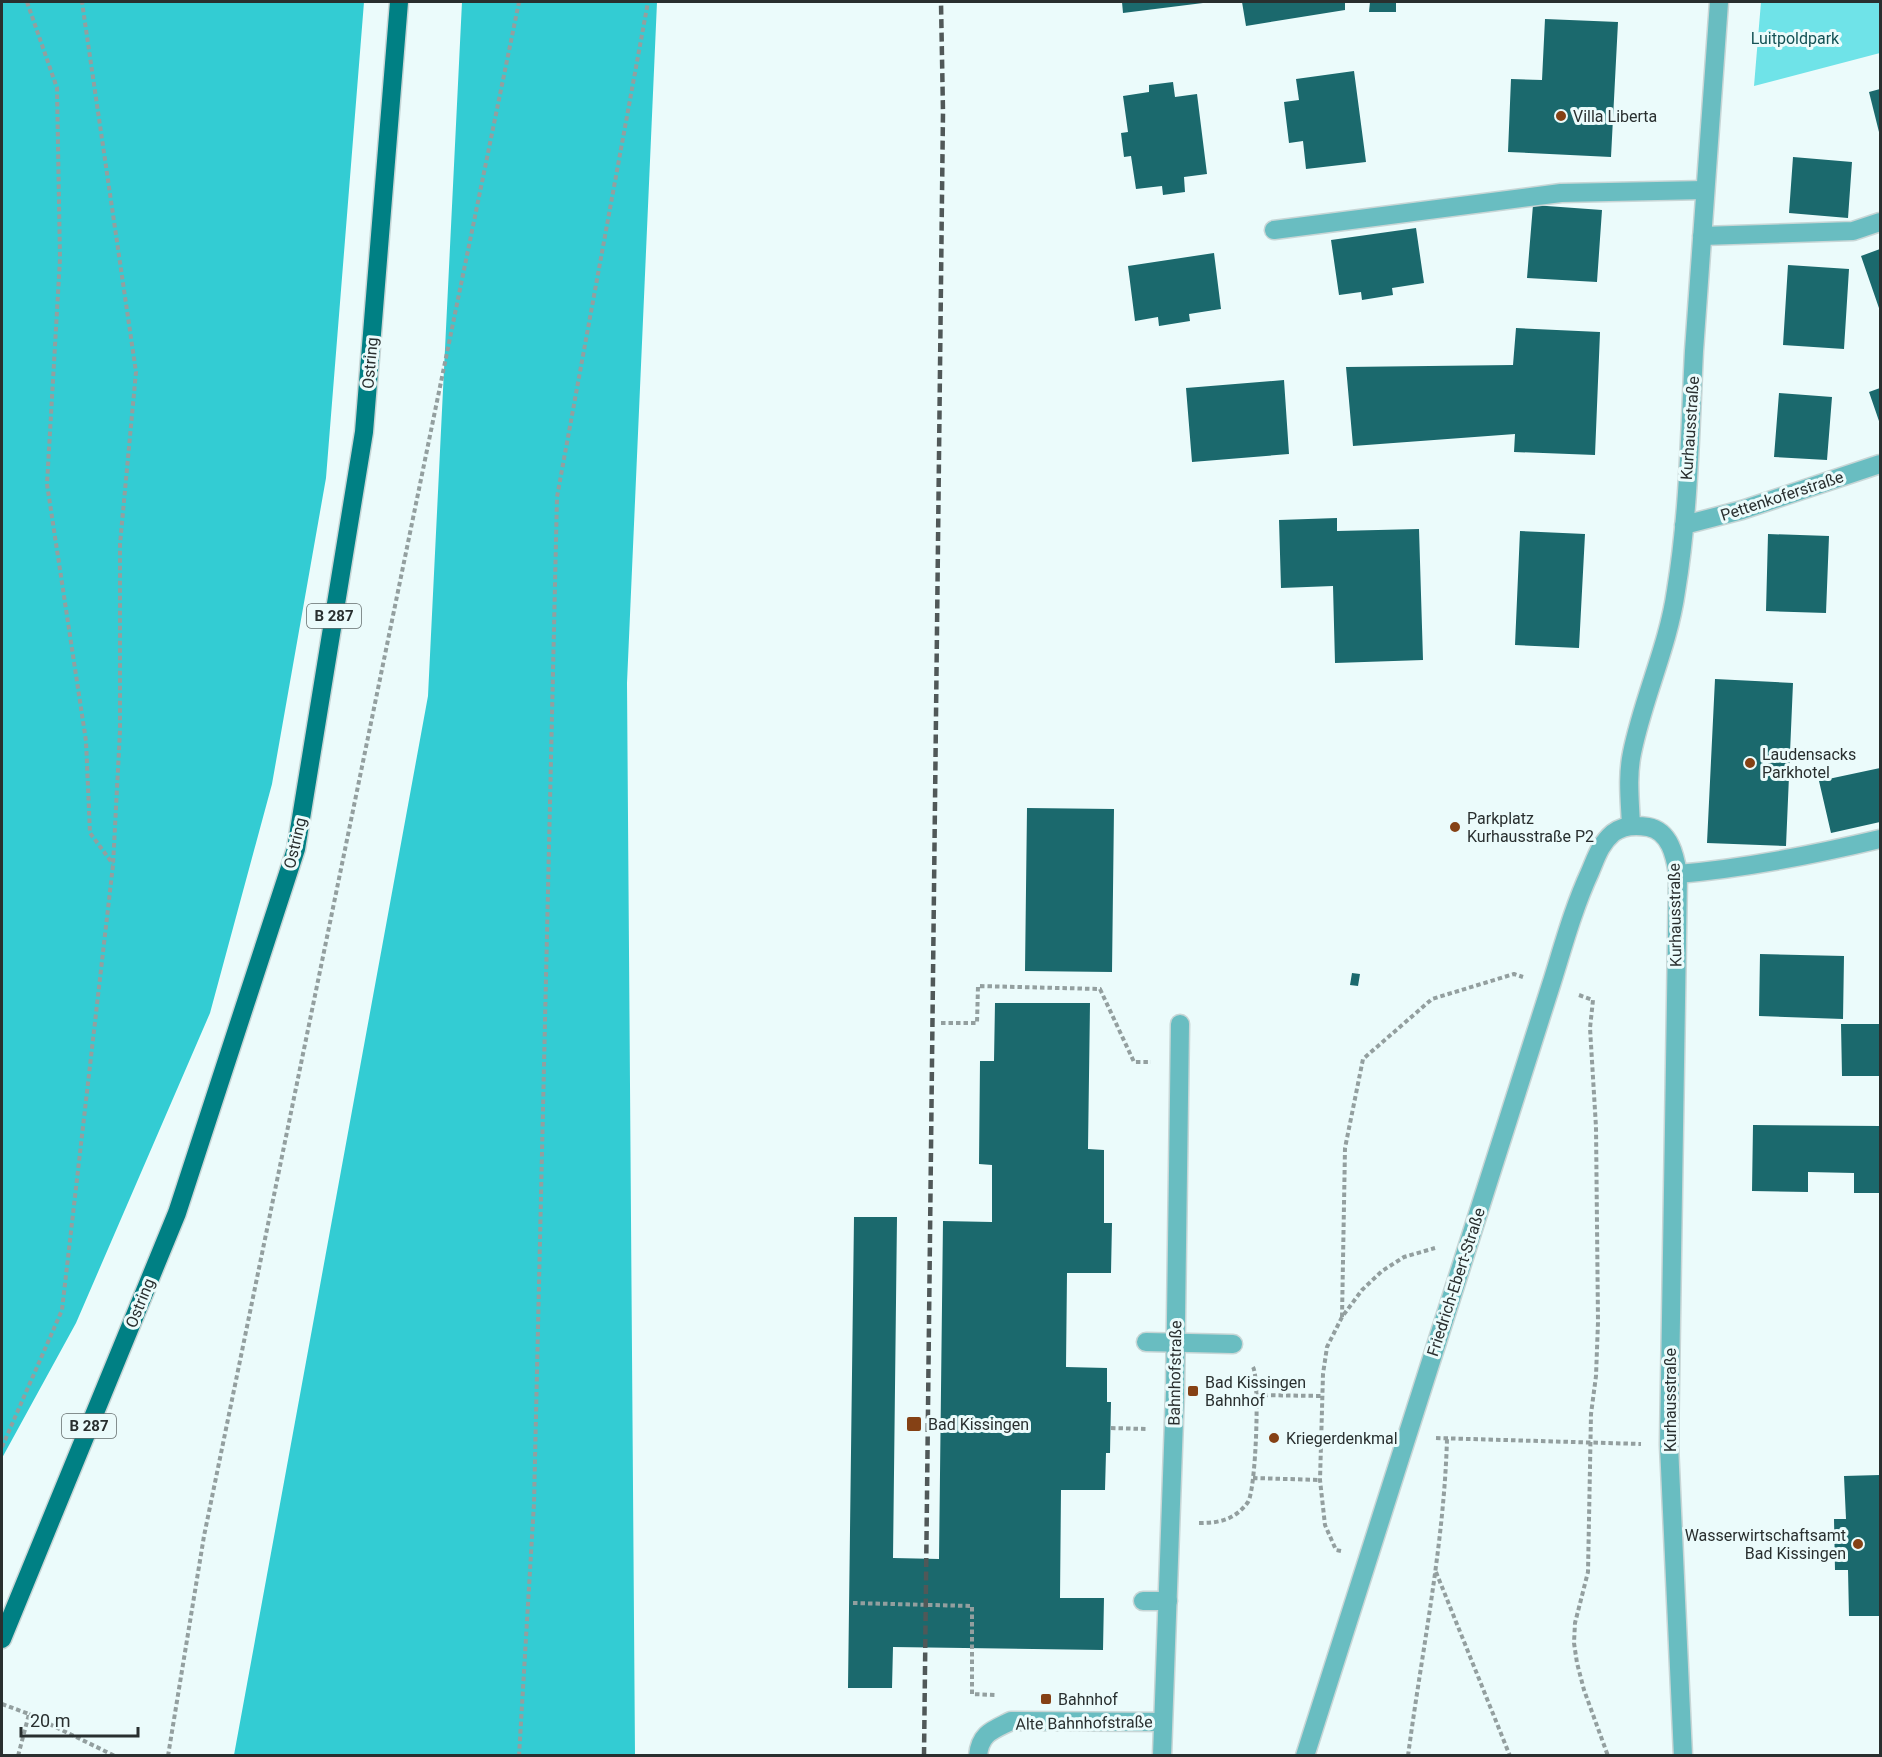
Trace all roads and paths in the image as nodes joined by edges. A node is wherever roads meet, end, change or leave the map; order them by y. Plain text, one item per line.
1 (27, 2) edge
2 (82, 2) edge
3 (399, 2) edge
4 (519, 2) edge
5 (648, 2) edge
6 (1719, 2) edge
7 (1705, 190) junction
8 (1881, 222) edge
9 (1274, 230) dead end
10 (1702, 236) junction
11 (1881, 464) edge
12 (1684, 525) junction
13 (1631, 826) junction
14 (1881, 839) edge
15 (113, 865) junction
16 (1678, 874) junction
17 (1551, 986) junction
18 (941, 1023) dead end
19 (1180, 1024) dead end
20 (1179, 1061) junction
21 (1464, 1257) junction
22 (1342, 1317) junction
23 (1146, 1342) dead end
24 (1175, 1343) junction
25 (1233, 1344) dead end
26 (1323, 1396) junction
27 (1321, 1436) junction
28 (1368, 1437) dead end
29 (1447, 1439) dead end
30 (1457, 1439) dead end
31 (1590, 1441) junction
32 (1634, 1444) dead end
33 (2, 1447) edge
34 (1253, 1478) junction
35 (1320, 1480) junction
36 (1171, 1522) junction
37 (1369, 1560) junction
38 (1436, 1572) junction
39 (1143, 1601) dead end
40 (1168, 1601) junction
41 (853, 1603) dead end
42 (2, 1639) edge
43 (972, 1648) dead end
44 (2, 1704) edge
45 (29, 1714) junction
46 (1163, 1722) junction
47 (979, 1750) edge
48 (18, 1755) edge
49 (116, 1755) edge
50 (168, 1755) edge
51 (519, 1755) edge
52 (1162, 1755) edge
53 (1305, 1755) edge
54 (1408, 1755) edge
55 (1510, 1755) edge
56 (1608, 1755) edge
57 (1683, 1755) edge

1 - 15 path
2 - 15 path
3 - 42 main road, Ostring / B 287
4 - 50 path
5 - 51 path
6 - 7 street, Kurhausstraße
7 - 9 street
7 - 10 street, Kurhausstraße
8 - 10 street
10 - 12 street, Kurhausstraße
11 - 12 street, Pettenkoferstraße
12 - 13 street, Kurhausstraße
13 - 16 street, Kurhausstraße
13 - 17 street, Friedrich-Ebert-Straße
14 - 16 street
15 - 33 path
16 - 57 street, Kurhausstraße
17 - 21 street, Friedrich-Ebert-Straße
17 - 22 path
17 - 31 path
18 - 20 path
19 - 20 street, Bahnhofstraße
20 - 24 street, Bahnhofstraße
21 - 22 path
21 - 37 street, Friedrich-Ebert-Straße
22 - 26 path
23 - 24 street
24 - 25 street
24 - 36 street, Bahnhofstraße
26 - 27 path
26 - 34 path
27 - 28 path
27 - 35 path
29 - 38 path
30 - 31 path
31 - 32 path
31 - 56 path
34 - 35 path
34 - 36 path
35 - 37 path
36 - 40 street, Bahnhofstraße
37 - 53 street, Friedrich-Ebert-Straße
38 - 54 path
38 - 55 path
39 - 40 street
40 - 46 street, Bahnhofstraße
41 - 43 path
44 - 45 path
45 - 48 path
45 - 49 path
46 - 47 street, Alte Bahnhofstraße
46 - 52 street, Alte Bahnhofstraße

